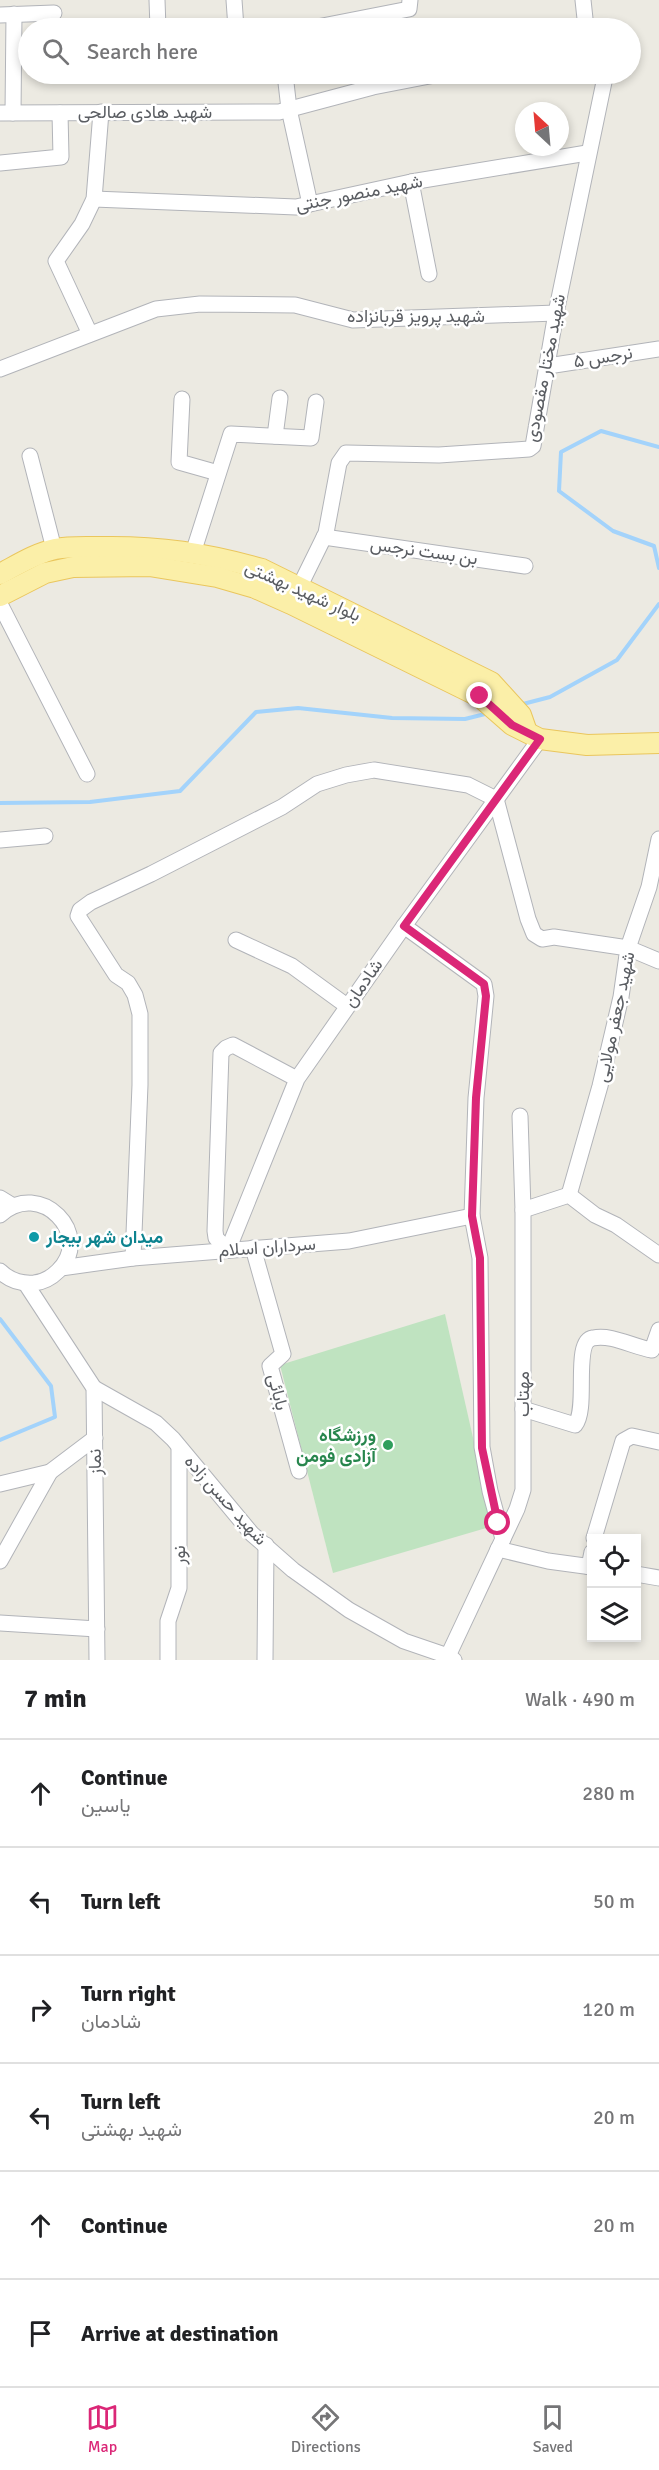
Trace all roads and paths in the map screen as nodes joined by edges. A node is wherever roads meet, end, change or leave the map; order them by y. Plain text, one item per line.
1 (157, 0) edge
2 (234, 0) edge
3 (583, 0) edge
4 (410, 4) edge
5 (54, 13) dead end
6 (7, 14) edge
7 (158, 18) edge
8 (235, 18) edge
9 (353, 18) edge
10 (584, 18) edge
11 (286, 84) edge
12 (388, 84) edge
13 (604, 84) edge
14 (289, 109) junction
15 (100, 112) junction
16 (7, 113) edge
17 (60, 113) junction
18 (587, 153) junction
19 (0, 163) edge
20 (411, 182) junction
21 (94, 199) junction
22 (310, 204) junction
23 (429, 274) dead end
24 (556, 313) junction
25 (90, 334) junction
26 (659, 349) edge
27 (548, 366) junction
28 (0, 369) edge
29 (280, 398) dead end
30 (182, 399) dead end
31 (316, 402) dead end
32 (275, 436) junction
33 (30, 456) dead end
34 (218, 473) junction
35 (324, 537) junction
36 (54, 549) junction
37 (193, 553) junction
38 (525, 566) dead end
39 (0, 574) edge
40 (295, 595) junction
41 (0, 596) edge
42 (0, 604) edge
43 (525, 728) junction
44 (659, 743) edge
45 (87, 774) dead end
46 (496, 799) junction
47 (45, 836) dead end
48 (659, 839) edge
49 (0, 840) edge
50 (404, 926) junction
51 (236, 940) dead end
52 (628, 948) junction
53 (659, 961) edge
54 (347, 1006) junction
55 (297, 1079) junction
56 (520, 1116) dead end
57 (569, 1195) junction
58 (7, 1202) edge
59 (523, 1210) junction
60 (0, 1215) edge
61 (472, 1216) junction
62 (253, 1248) junction
63 (228, 1250) junction
64 (659, 1255) edge
65 (133, 1258) junction
66 (61, 1268) junction
67 (0, 1271) edge
68 (26, 1284) junction
69 (659, 1330) edge
70 (656, 1351) edge
71 (94, 1388) junction
72 (523, 1409) junction
73 (95, 1438) junction
74 (659, 1442) edge
75 (179, 1447) junction
76 (299, 1471) dead end
77 (50, 1472) junction
78 (0, 1484) edge
79 (595, 1534) edge
80 (500, 1544) junction
81 (266, 1545) junction
82 (0, 1561) edge
83 (587, 1562) edge
84 (641, 1575) edge
85 (659, 1578) edge
86 (0, 1623) edge
87 (97, 1629) junction
88 (451, 1658) edge
89 (97, 1660) edge
90 (168, 1660) edge
91 (265, 1660) edge

1 - 7 street
2 - 8 street
3 - 10 street
4 - 9 street
5 - 6 street
6 - 16 street
11 - 14 street
12 - 14 street, شهید هادی صالحی
13 - 18 street, شهید مختار مقصودی
14 - 15 street, شهید هادی صالحی
14 - 22 street
15 - 17 street, شهید هادی صالحی
15 - 21 street
16 - 17 street, شهید هادی صالحی
17 - 19 street
18 - 20 street, شهید منصور جنتی
18 - 24 street, شهید مختار مقصودی
20 - 22 street, شهید منصور جنتی
20 - 23 street
21 - 22 street, شهید منصور جنتی
21 - 25 street
24 - 25 street, شهید پرویز قربانزاده
24 - 27 street, شهید مختار مقصودی
25 - 28 street, شهید پرویز قربانزاده
26 - 27 street, نرجس ۵
27 - 35 street, شهید مختار مقصودی
29 - 32 street
30 - 34 street
31 - 32 street
32 - 34 street
33 - 36 street
34 - 37 street
35 - 38 street, بن بست نرجس
35 - 40 street, شهید مختار مقصودی
36 - 37 main road, بلوار شهید بهشتی
36 - 39 main road, بلوار شهید بهشتی
37 - 40 main road, بلوار شهید بهشتی
40 - 41 main road, بلوار شهید بهشتی
40 - 43 main road, بلوار شهید بهشتی
42 - 45 street
43 - 44 main road
43 - 46 street, شادمان
46 - 50 street, شادمان
46 - 52 street
46 - 65 street
47 - 49 street
48 - 52 street, شهید جعفر مولایی
50 - 54 street, شادمان
50 - 61 street
51 - 54 street
52 - 53 street
52 - 57 street, شهید جعفر مولایی
54 - 55 street, شادمان
55 - 63 street, شادمان
55 - 63 street
56 - 59 street, مهتاب
57 - 59 street
57 - 64 street
58 - 60 street
58 - 66 street
59 - 72 street, مهتاب
61 - 62 street, سرداران اسلام
61 - 80 street
62 - 63 street, سرداران اسلام
62 - 76 street, بابائی
63 - 65 street, سرداران اسلام
65 - 66 street, سرداران اسلام
66 - 68 street
67 - 68 street
68 - 71 street
69 - 70 street
70 - 72 street
71 - 73 street, نماز
71 - 75 street, شهید حسن زاده
72 - 80 street, مهتاب
73 - 77 street
73 - 87 street, نماز
74 - 79 street
75 - 81 street, شهید حسن زاده
75 - 90 street, نور
77 - 78 street
77 - 82 street
80 - 83 street
80 - 88 street, مهتاب
81 - 88 street, شهید حسن زاده
81 - 91 street
84 - 85 street
86 - 87 street
87 - 89 street, نماز

